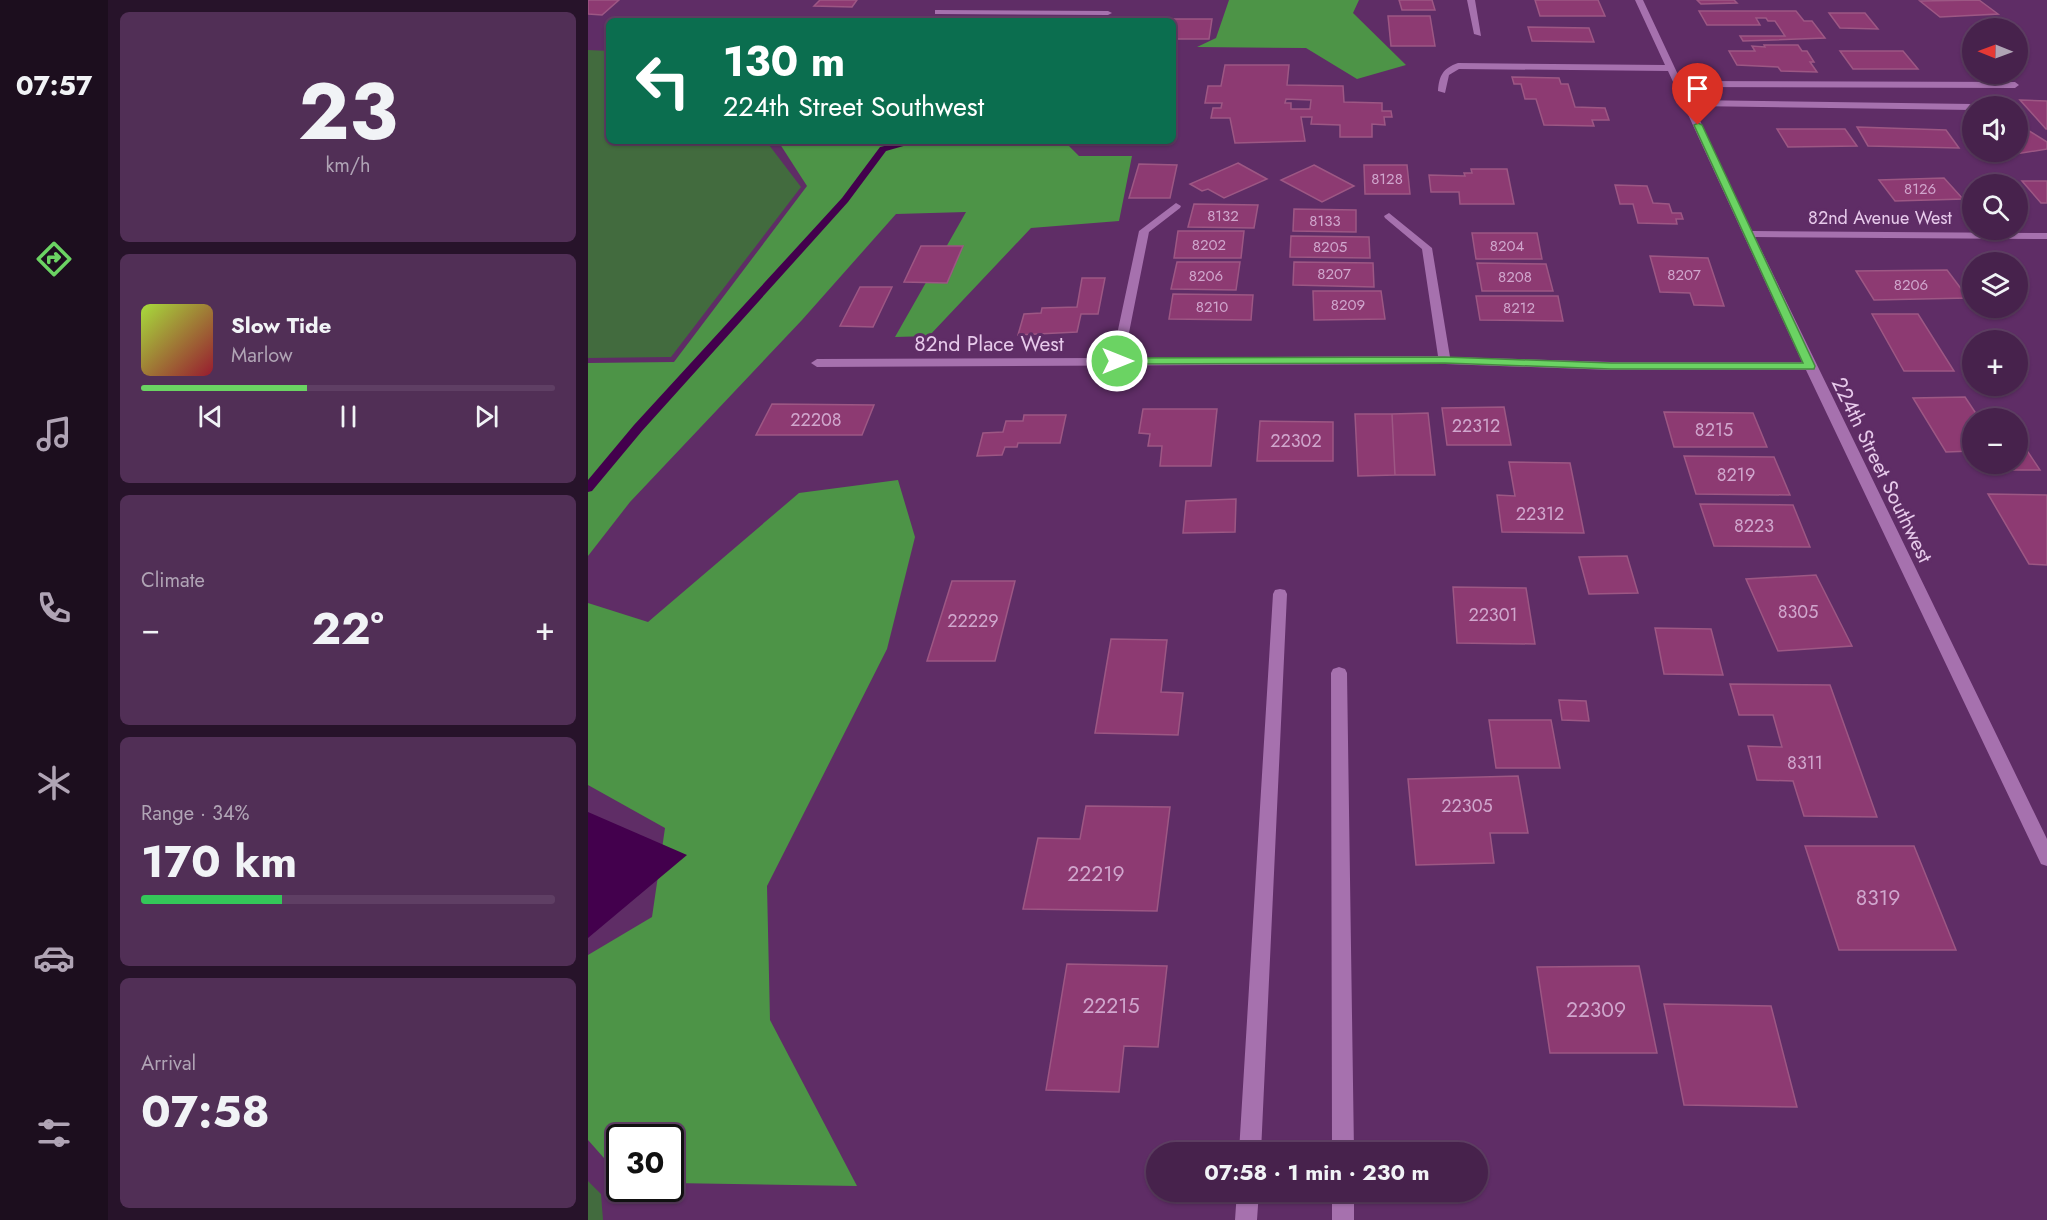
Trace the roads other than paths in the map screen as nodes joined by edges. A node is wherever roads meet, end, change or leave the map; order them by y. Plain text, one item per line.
1 (945, 0) edge
2 (1471, 0) edge
3 (1639, 0) edge
4 (938, 12) junction
5 (1108, 13) dead end
6 (934, 18) edge
7 (1478, 34) dead end
8 (1671, 68) junction
9 (1678, 84) junction
10 (2015, 86) dead end
11 (1442, 91) dead end
12 (1688, 103) junction
13 (1962, 107) edge
14 (1176, 206) dead end
15 (1389, 216) dead end
16 (1748, 234) junction
17 (2047, 236) edge
18 (1445, 360) junction
19 (1117, 361) junction
20 (817, 363) dead end
21 (1810, 366) junction
22 (1280, 594) dead end
23 (1339, 673) dead end
24 (2047, 858) edge
25 (1251, 1142) edge
26 (1343, 1142) edge
27 (1247, 1202) edge
28 (1343, 1202) edge
29 (1246, 1220) edge
30 (1343, 1220) edge

1 - 4 street
2 - 7 street
3 - 8 street, 224th Street Southwest
4 - 5 street
4 - 6 street
8 - 9 street, 224th Street Southwest
8 - 11 street
9 - 10 street
9 - 12 street, 224th Street Southwest
12 - 13 street
12 - 16 street, 224th Street Southwest
14 - 19 street
15 - 18 street
16 - 17 street, 82nd Avenue West
16 - 21 street, 224th Street Southwest
18 - 19 street, 82nd Place West
18 - 21 street, 82nd Place West
19 - 20 street, 82nd Place West
21 - 24 street, 224th Street Southwest
22 - 25 street
23 - 26 street
27 - 29 street
28 - 30 street

